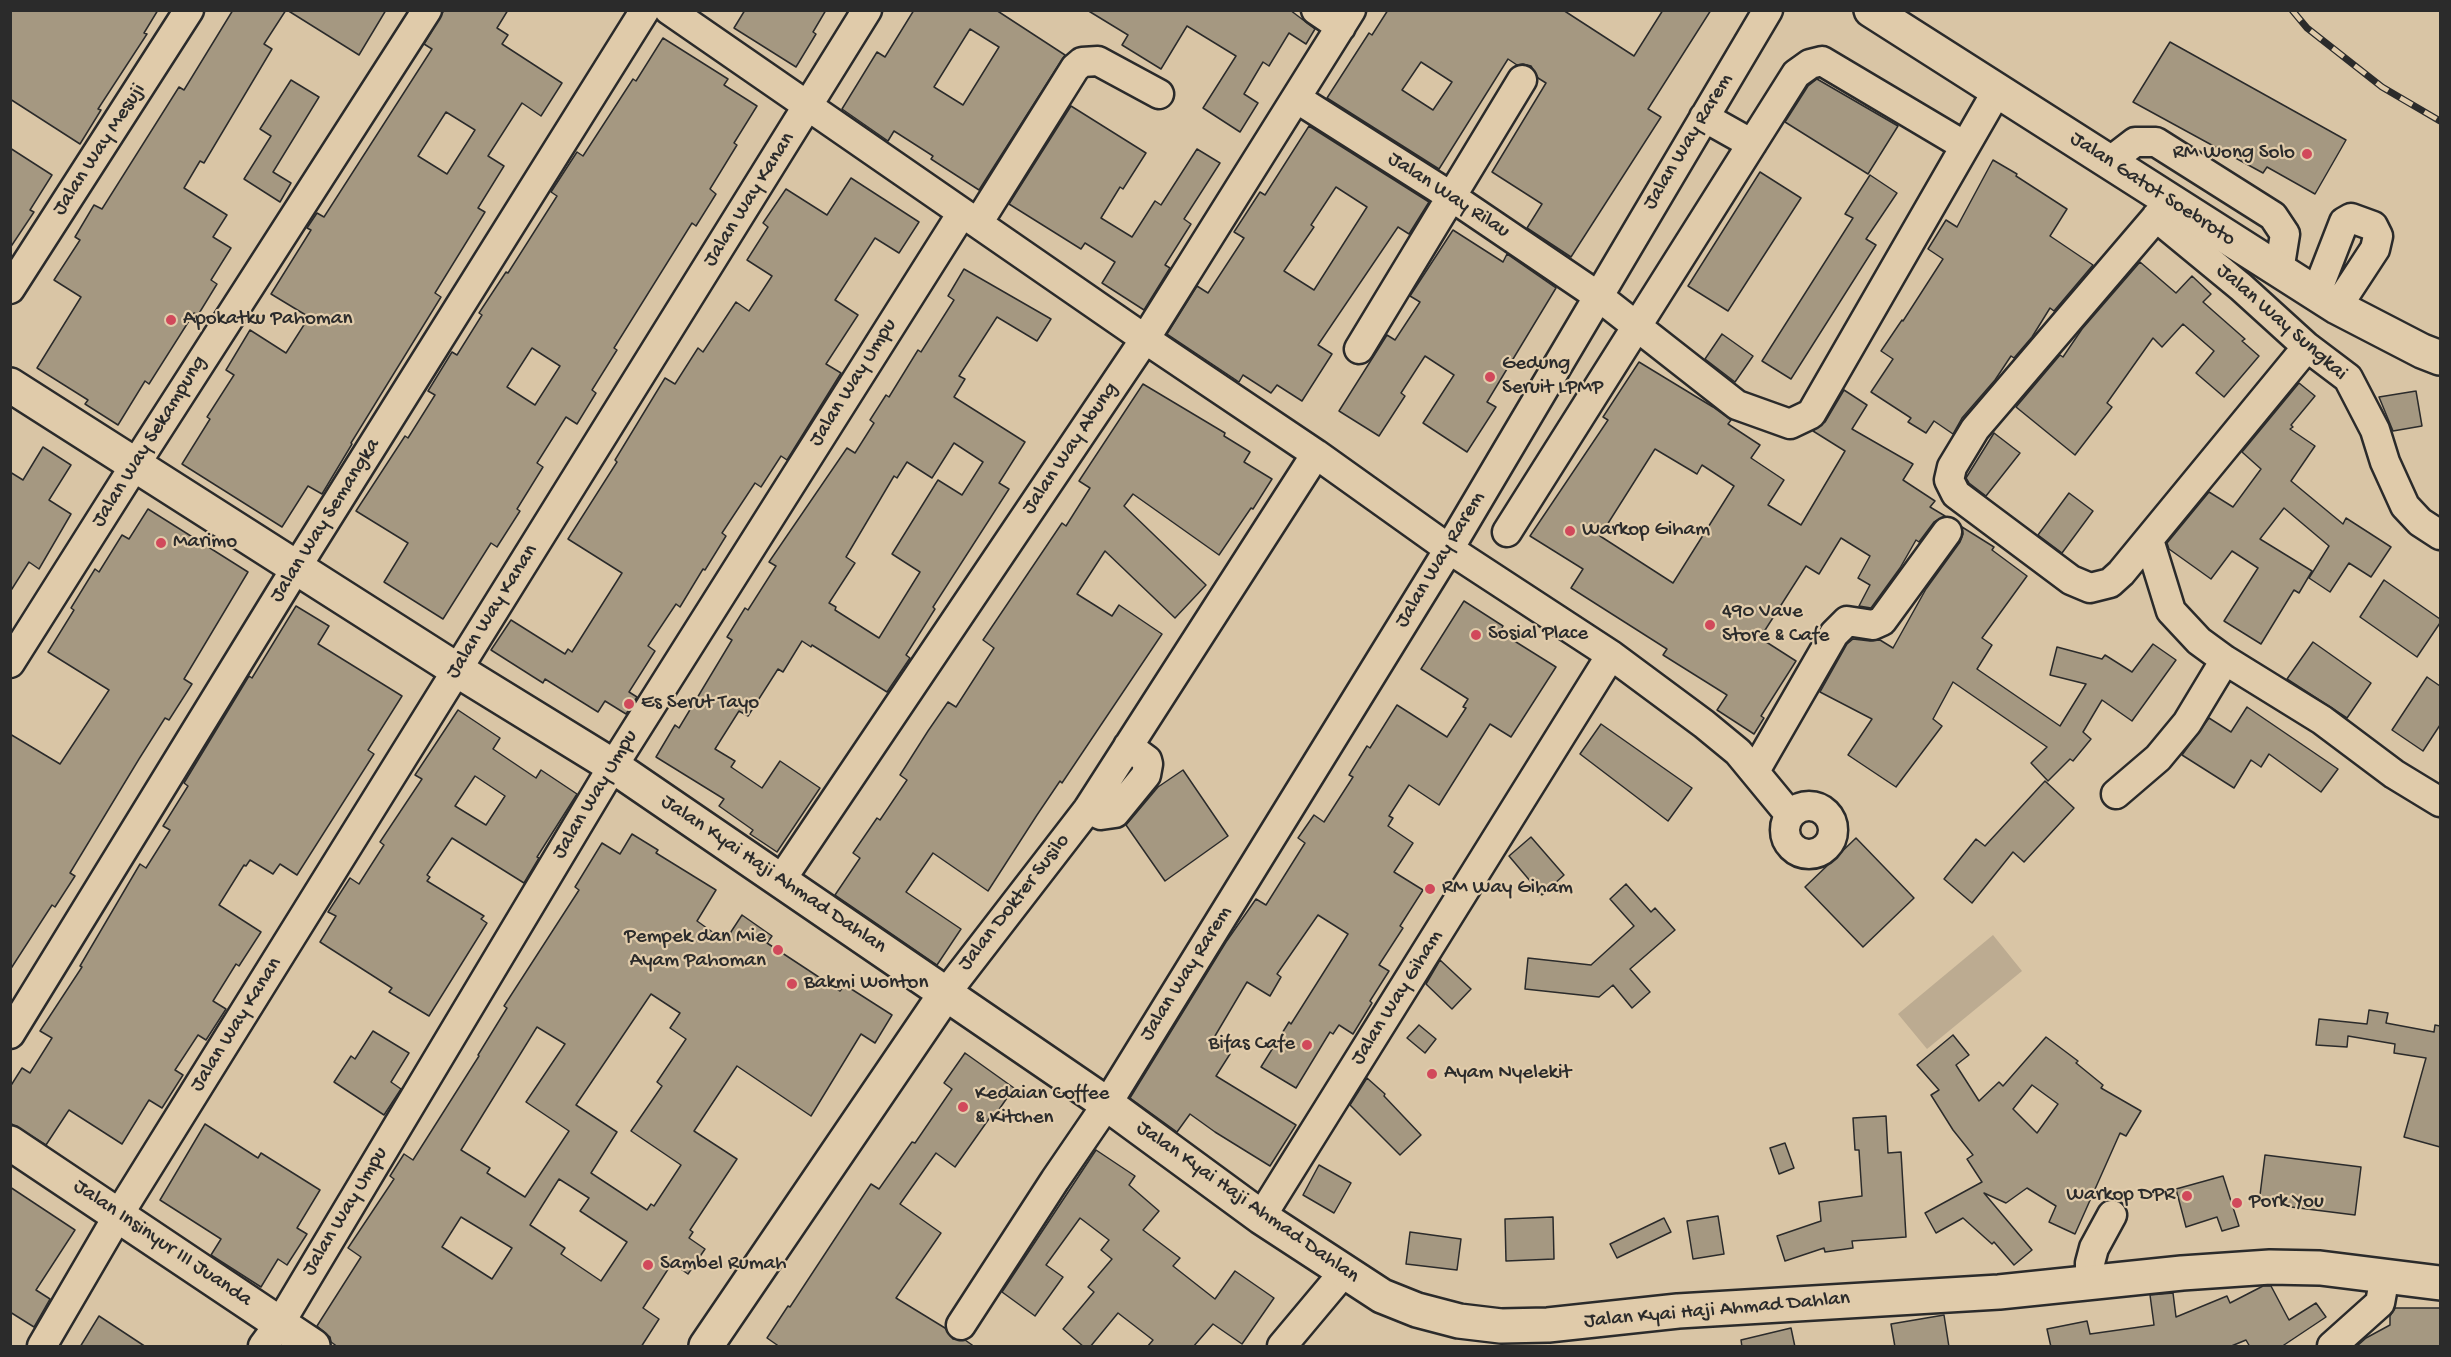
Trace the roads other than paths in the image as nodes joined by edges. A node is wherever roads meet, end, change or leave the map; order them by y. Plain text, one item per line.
1 (189, 10) edge
2 (427, 10) edge
3 (645, 10) edge
4 (669, 10) edge
5 (867, 10) edge
6 (1316, 10) edge
7 (1768, 10) edge
8 (1871, 10) edge
9 (1346, 19) edge
10 (1522, 81) dead end
11 (1997, 91) junction
12 (1159, 94) dead end
13 (1296, 98) junction
14 (808, 108) junction
15 (1704, 117) junction
16 (1752, 144) junction
17 (1965, 146) junction
18 (2109, 162) junction
19 (1452, 197) junction
20 (2163, 209) junction
21 (970, 218) junction
22 (2279, 271) junction
23 (10, 289) edge
24 (1598, 296) junction
25 (1637, 326) junction
26 (1145, 339) junction
27 (2307, 347) junction
28 (1359, 349) dead end
29 (2440, 358) edge
30 (10, 386) edge
31 (1316, 454) junction
32 (135, 465) junction
33 (1506, 532) dead end
34 (1947, 532) dead end
35 (2440, 536) edge
36 (2149, 540) junction
37 (1449, 549) junction
38 (296, 568) junction
39 (1611, 656) junction
40 (2225, 660) junction
41 (10, 663) edge
42 (457, 670) junction
43 (613, 766) junction
44 (1755, 771) junction
45 (2116, 794) dead end
46 (2440, 802) edge
47 (1790, 815) dead end
48 (781, 880) junction
49 (946, 993) junction
50 (10, 1034) edge
51 (1107, 1104) junction
52 (10, 1143) edge
53 (119, 1214) junction
54 (2112, 1215) dead end
55 (1262, 1218) junction
56 (1344, 1272) junction
57 (2385, 1276) junction
58 (2090, 1282) junction
59 (2440, 1283) edge
60 (962, 1325) dead end
61 (272, 1335) edge
62 (42, 1347) edge
63 (313, 1347) edge
64 (706, 1347) edge
65 (1281, 1347) edge
66 (2332, 1347) edge

1 - 23 street, Jalan Way Mesuji
2 - 32 street, Jalan Way Sekampung
3 - 38 street, Jalan Way Semangka
4 - 14 street
5 - 14 street, Jalan Way Kanan
6 - 9 street
7 - 15 street, Jalan Way Rarem
8 - 11 main road, Jalan Gatot Soebroto
9 - 13 street, Jalan Way Abung
10 - 19 street
11 - 17 street, Jalan Way Rilau
11 - 18 main road, Jalan Gatot Soebroto
12 - 21 street, Jalan Way Umpu
13 - 19 street, Jalan Way Rilau
13 - 26 street, Jalan Way Abung
14 - 21 street
14 - 42 street, Jalan Way Kanan
15 - 16 street
15 - 24 street, Jalan Way Rarem
16 - 17 street
16 - 25 street
17 - 25 street, Jalan Way Rilau
18 - 20 main road, Jalan Gatot Soebroto
18 - 22 street
19 - 24 street, Jalan Way Rilau
19 - 28 street
20 - 22 main road, Jalan Gatot Soebroto
20 - 27 street, Jalan Way Sungkai
20 - 36 street
21 - 26 street
21 - 43 street, Jalan Way Umpu
22 - 29 main road, Jalan Gatot Soebroto
24 - 25 street, Jalan Way Rilau
24 - 37 street, Jalan Way Rarem
25 - 33 street
26 - 31 street
26 - 48 street, Jalan Way Abung
27 - 35 street, Jalan Way Sungkai
27 - 36 street
30 - 32 main road, Jalan Kyai Haji Ahmad Dahlan
31 - 37 street
31 - 49 street, Jalan Dokter Susilo
32 - 38 main road, Jalan Kyai Haji Ahmad Dahlan
32 - 41 street, Jalan Way Sekampung
34 - 44 street
36 - 40 street
37 - 39 street
37 - 51 street, Jalan Way Rarem
38 - 42 main road, Jalan Kyai Haji Ahmad Dahlan
38 - 50 street, Jalan Way Semangka
39 - 44 street
39 - 55 street, Jalan Way Giham
40 - 45 street
40 - 46 street
42 - 43 main road, Jalan Kyai Haji Ahmad Dahlan
42 - 53 street, Jalan Way Kanan
43 - 48 main road, Jalan Kyai Haji Ahmad Dahlan
43 - 61 street, Jalan Way Umpu
44 - 47 street
48 - 49 main road, Jalan Kyai Haji Ahmad Dahlan
49 - 51 main road, Jalan Kyai Haji Ahmad Dahlan
49 - 64 main road, Jalan Dokter Susilo
51 - 55 main road, Jalan Kyai Haji Ahmad Dahlan
51 - 60 street, Jalan Way Rarem
52 - 53 main road, Jalan Insinyur III Juanda
53 - 61 main road, Jalan Insinyur III Juanda
53 - 62 street, Jalan Way Kanan
54 - 58 street
55 - 56 main road, Jalan Kyai Haji Ahmad Dahlan
56 - 58 main road, Jalan Kyai Haji Ahmad Dahlan
56 - 65 street
57 - 58 main road, Jalan Kyai Haji Ahmad Dahlan
57 - 59 main road, Jalan Kyai Haji Ahmad Dahlan
57 - 66 street
61 - 63 main road, Jalan Insinyur III Juanda

